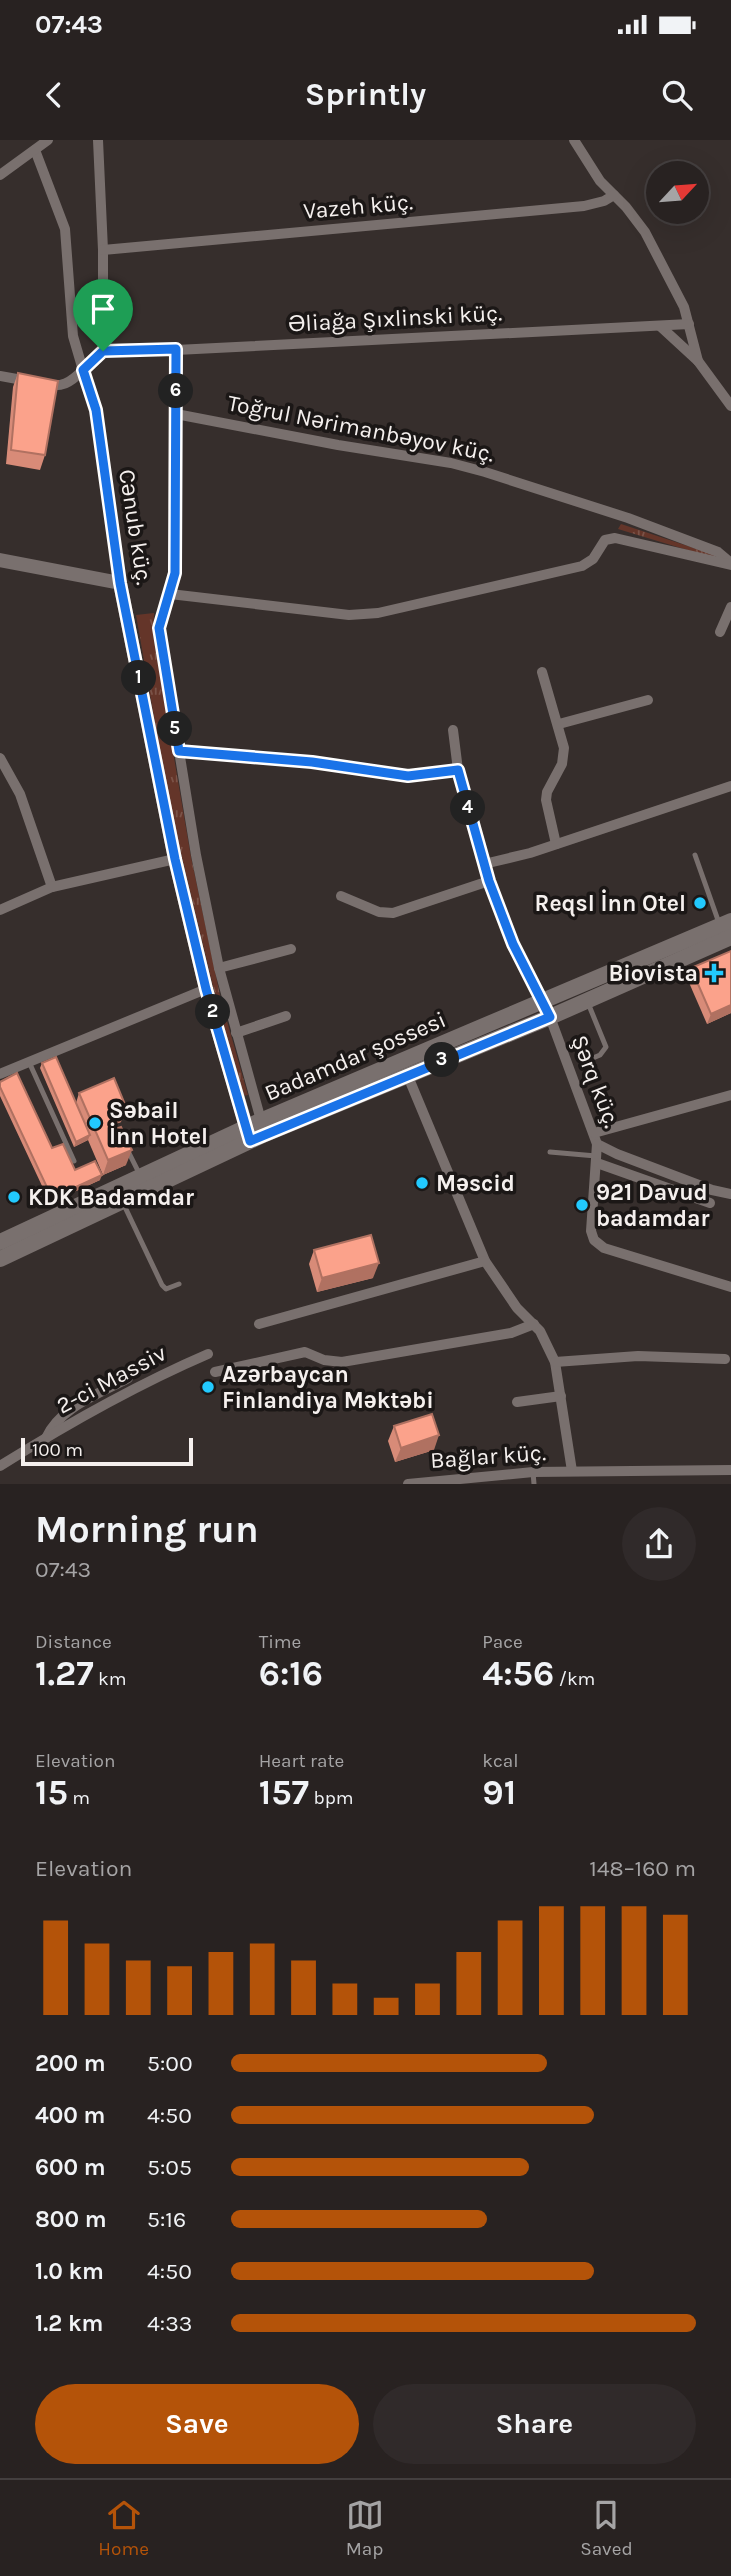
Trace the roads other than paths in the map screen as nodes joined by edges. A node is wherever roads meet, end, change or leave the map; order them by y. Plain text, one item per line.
1 (48, 140) edge
2 (98, 140) edge
3 (574, 140) edge
4 (35, 150) junction
5 (0, 175) edge
6 (614, 195) junction
7 (103, 250) junction
8 (689, 324) junction
9 (660, 326) junction
10 (176, 349) junction
11 (103, 351) junction
12 (698, 361) junction
13 (83, 370) junction
14 (0, 376) edge
15 (731, 406) edge
16 (176, 414) junction
17 (0, 560) edge
18 (731, 564) edge
19 (120, 583) junction
20 (170, 594) junction
21 (731, 607) edge
22 (720, 632) dead end
23 (542, 672) dead end
24 (648, 700) dead end
25 (559, 724) junction
26 (453, 730) dead end
27 (179, 751) junction
28 (0, 758) edge
29 (458, 770) junction
30 (731, 786) edge
31 (556, 844) junction
32 (695, 855) dead end
33 (175, 859) junction
34 (484, 864) junction
35 (489, 881) junction
36 (52, 887) junction
37 (341, 896) dead end
38 (0, 910) edge
39 (727, 928) edge
40 (291, 950) dead end
41 (219, 968) junction
42 (206, 989) junction
43 (587, 1000) junction
44 (543, 1001) junction
45 (286, 1016) dead end
46 (550, 1017) junction
47 (236, 1033) junction
48 (586, 1060) dead end
49 (29, 1062) junction
50 (0, 1074) edge
51 (407, 1074) junction
52 (731, 1095) edge
53 (255, 1131) junction
54 (124, 1143) edge
55 (596, 1149) junction
56 (550, 1153) dead end
57 (74, 1161) edge
58 (141, 1176) junction
59 (731, 1194) edge
60 (123, 1202) junction
61 (710, 1203) dead end
62 (0, 1242) edge
63 (0, 1259) edge
64 (485, 1261) junction
65 (179, 1284) dead end
66 (731, 1287) edge
67 (259, 1324) dead end
68 (534, 1324) junction
69 (208, 1354) dead end
70 (724, 1359) dead end
71 (555, 1363) junction
72 (215, 1372) dead end
73 (128, 1378) dead end
74 (561, 1396) junction
75 (517, 1402) dead end
76 (46, 1437) junction
77 (0, 1466) edge
78 (731, 1470) edge
79 (572, 1471) junction
80 (534, 1478) edge
81 (408, 1484) edge

1 - 4 street
2 - 7 street
3 - 6 street
4 - 5 street
4 - 13 street, Cənub küç.
6 - 7 street, Vazeh küç.
6 - 8 street
7 - 11 street
8 - 9 street, Əliağa Şıxlinski küç.
8 - 12 street
9 - 10 street, Əliağa Şıxlinski küç.
9 - 12 street
10 - 11 street, Əliağa Şıxlinski küç.
10 - 16 street, Cənub küç.
11 - 13 street
12 - 15 street
13 - 14 street
13 - 19 street, Cənub küç.
16 - 18 street, Toğrul Nərimanbəyov küç.
16 - 20 street, Cənub küç.
17 - 19 street
18 - 20 street
19 - 33 street, Cənub küç.
20 - 27 street, Cənub küç.
21 - 22 street
23 - 25 street
24 - 25 street
25 - 31 street
26 - 29 street, Şərq küç.
27 - 29 street
27 - 41 street, Cənub küç.
28 - 36 street
29 - 34 street, Şərq küç.
30 - 31 street
31 - 34 street
32 - 39 lane
33 - 36 street
33 - 42 street, Cənub küç.
34 - 35 street, Şərq küç.
35 - 37 street
35 - 44 street, Şərq küç.
36 - 38 street
39 - 43 main road, Badamdar şossesi
39 - 44 main road, Badamdar şossesi
40 - 41 street
41 - 47 street, Cənub küç.
42 - 49 street
42 - 53 street, Cənub küç.
43 - 46 main road, Badamdar şossesi
43 - 48 lane
44 - 46 street, Şərq küç.
44 - 53 main road, Badamdar şossesi
45 - 47 street
46 - 51 main road, Badamdar şossesi
46 - 55 street, Şərq küç.
47 - 53 street, Cənub küç.
49 - 50 street
49 - 57 lane
51 - 53 main road, Badamdar şossesi
51 - 64 street
52 - 55 street
53 - 58 main road, Badamdar şossesi
53 - 60 main road, Badamdar şossesi
54 - 58 lane
55 - 56 lane
55 - 59 street, Şərq küç.
55 - 61 street
55 - 66 street
58 - 62 main road, Badamdar şossesi
60 - 63 main road, Badamdar şossesi
60 - 65 lane
64 - 67 street
64 - 68 street
68 - 71 street
68 - 72 street
69 - 76 street, 2-ci Massiv
70 - 71 street
71 - 74 street
73 - 76 street
74 - 75 street
74 - 79 street
76 - 77 street, 2-ci Massiv
78 - 79 street, Bağlar küç.
79 - 80 street, Bağlar küç.
80 - 81 street, Bağlar küç.

